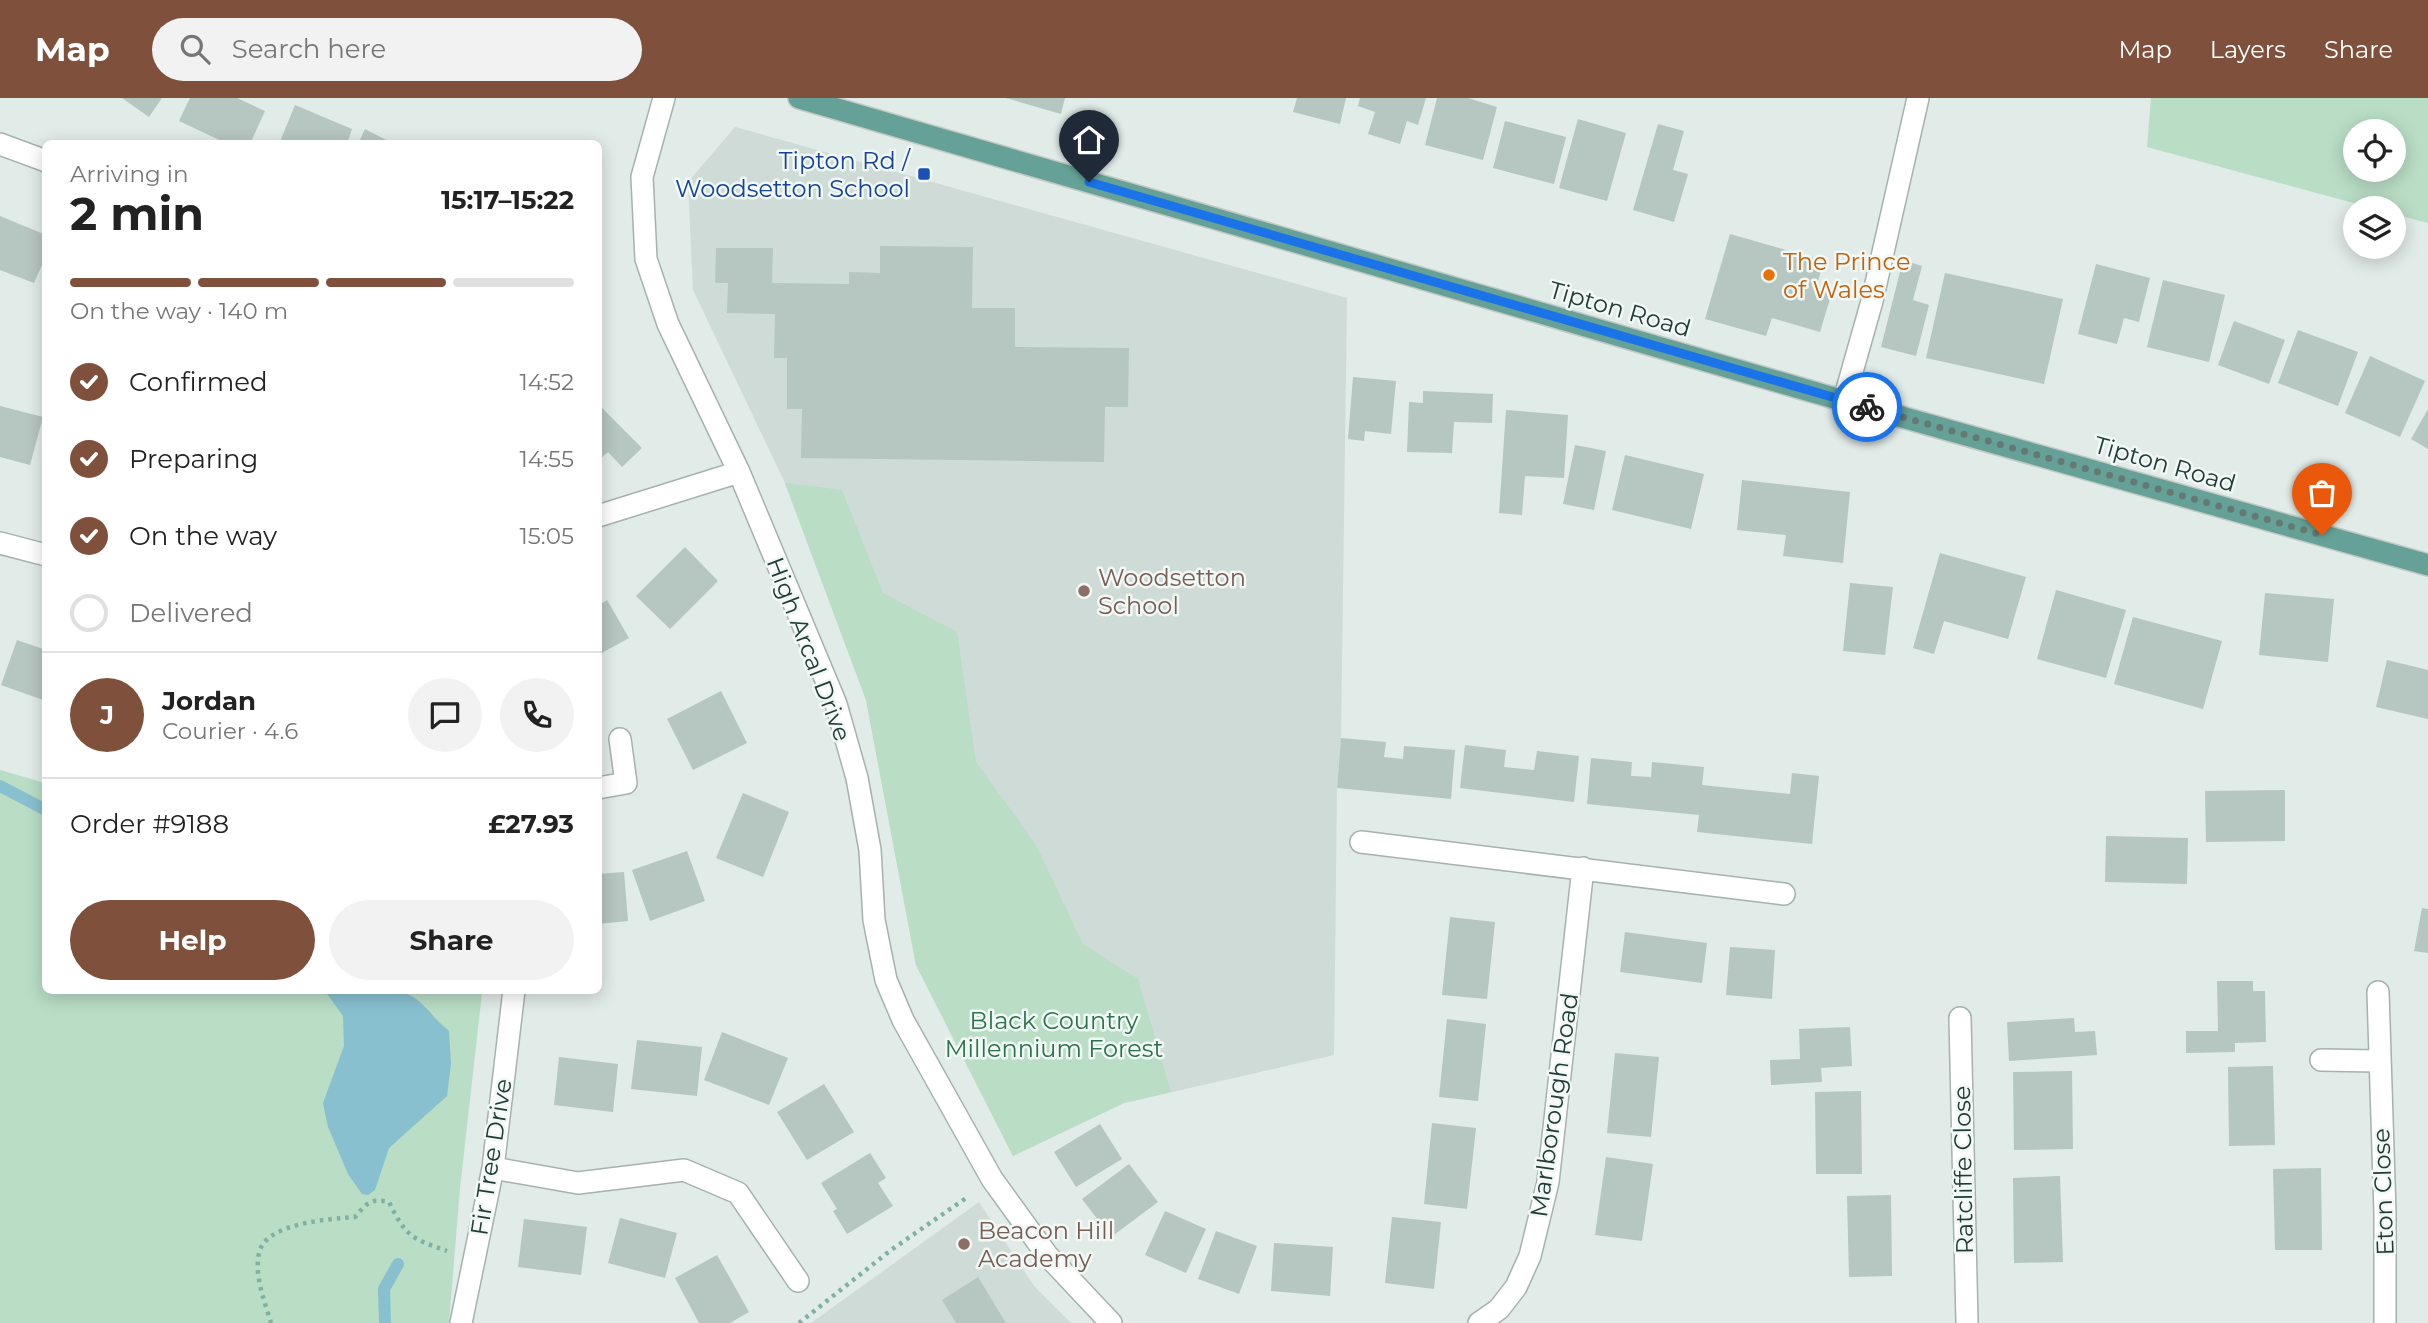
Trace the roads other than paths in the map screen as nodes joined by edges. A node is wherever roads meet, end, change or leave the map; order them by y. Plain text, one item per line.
1 (664, 98) edge
2 (799, 98) edge
3 (1918, 98) edge
4 (0, 144) edge
5 (42, 160) edge
6 (1844, 400) junction
7 (739, 472) junction
8 (602, 515) edge
9 (0, 543) edge
10 (42, 554) edge
11 (2428, 565) edge
12 (620, 739) dead end
13 (602, 787) edge
14 (1361, 842) dead end
15 (1583, 868) junction
16 (1784, 894) dead end
17 (2378, 992) dead end
18 (514, 994) edge
19 (1959, 1018) dead end
20 (2321, 1060) dead end
21 (2378, 1060) junction
22 (493, 1168) junction
23 (798, 1281) dead end
24 (461, 1323) edge
25 (1111, 1323) edge
26 (1479, 1323) edge
27 (1967, 1323) edge
28 (2385, 1323) edge

1 - 7 street, High Arcal Drive
2 - 6 main road, Tipton Road
3 - 6 street
4 - 5 street
6 - 11 main road, Tipton Road
7 - 8 street
7 - 25 street, High Arcal Drive
9 - 10 street
12 - 13 street
14 - 15 street
15 - 16 street
15 - 26 street, Marlborough Road
17 - 21 street, Eton Close
18 - 22 street, Fir Tree Drive
19 - 27 street, Ratcliffe Close
20 - 21 street
21 - 28 street, Eton Close
22 - 23 street
22 - 24 street, Fir Tree Drive

